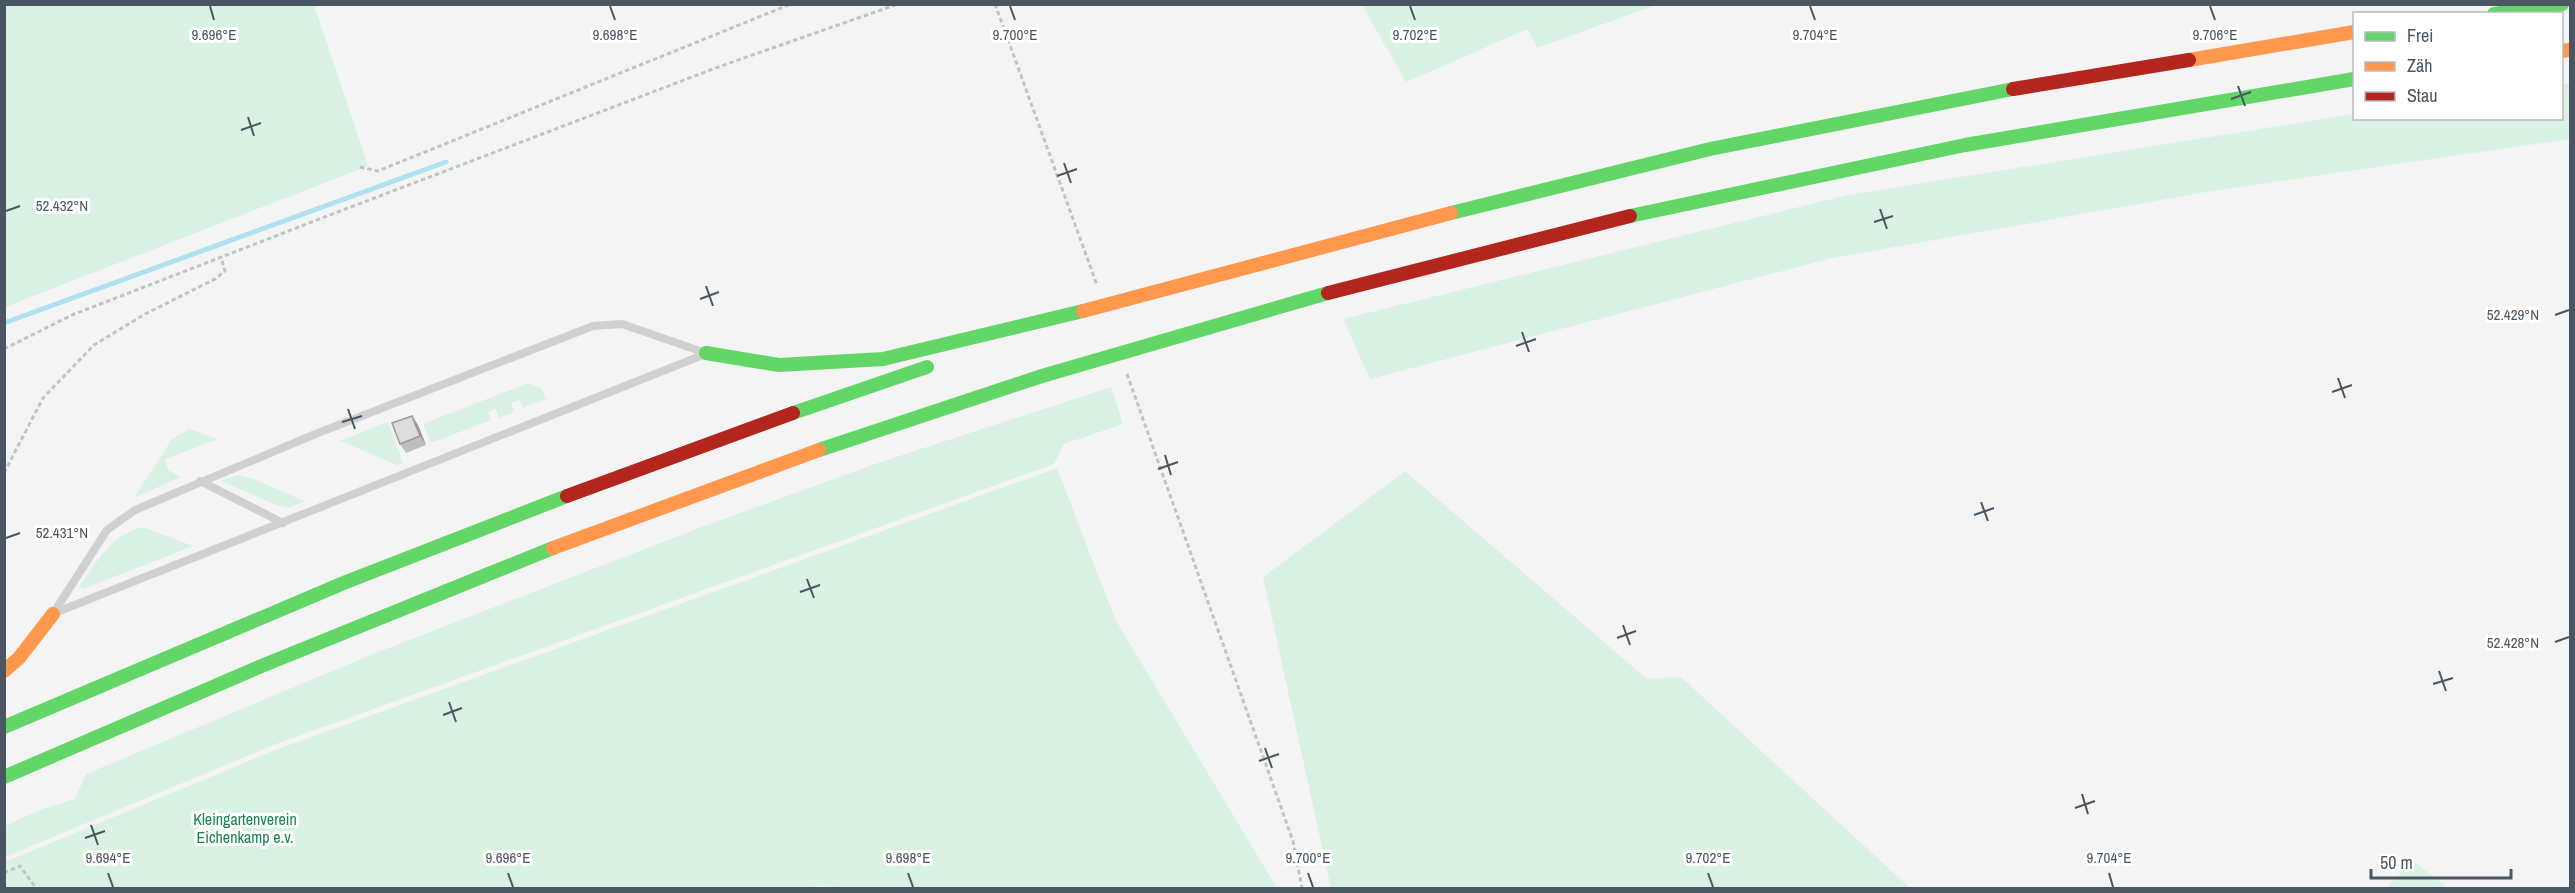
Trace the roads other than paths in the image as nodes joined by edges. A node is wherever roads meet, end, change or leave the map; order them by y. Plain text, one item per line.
1 (2562, 4) edge
2 (2508, 12) edge
3 (2353, 32) edge
4 (2353, 79) edge
5 (1118, 303) junction
6 (706, 353) junction
7 (963, 355) dead end
8 (940, 362) dead end
9 (200, 481) junction
10 (283, 523) junction
11 (53, 614) junction
12 (4, 671) edge
13 (4, 727) edge
14 (4, 777) edge

1 - 2 highway
3 - 5 highway
4 - 14 highway
5 - 6 highway
5 - 7 highway
6 - 9 lane
6 - 10 lane
8 - 13 highway
9 - 10 lane
9 - 11 lane
10 - 11 lane
11 - 12 highway

